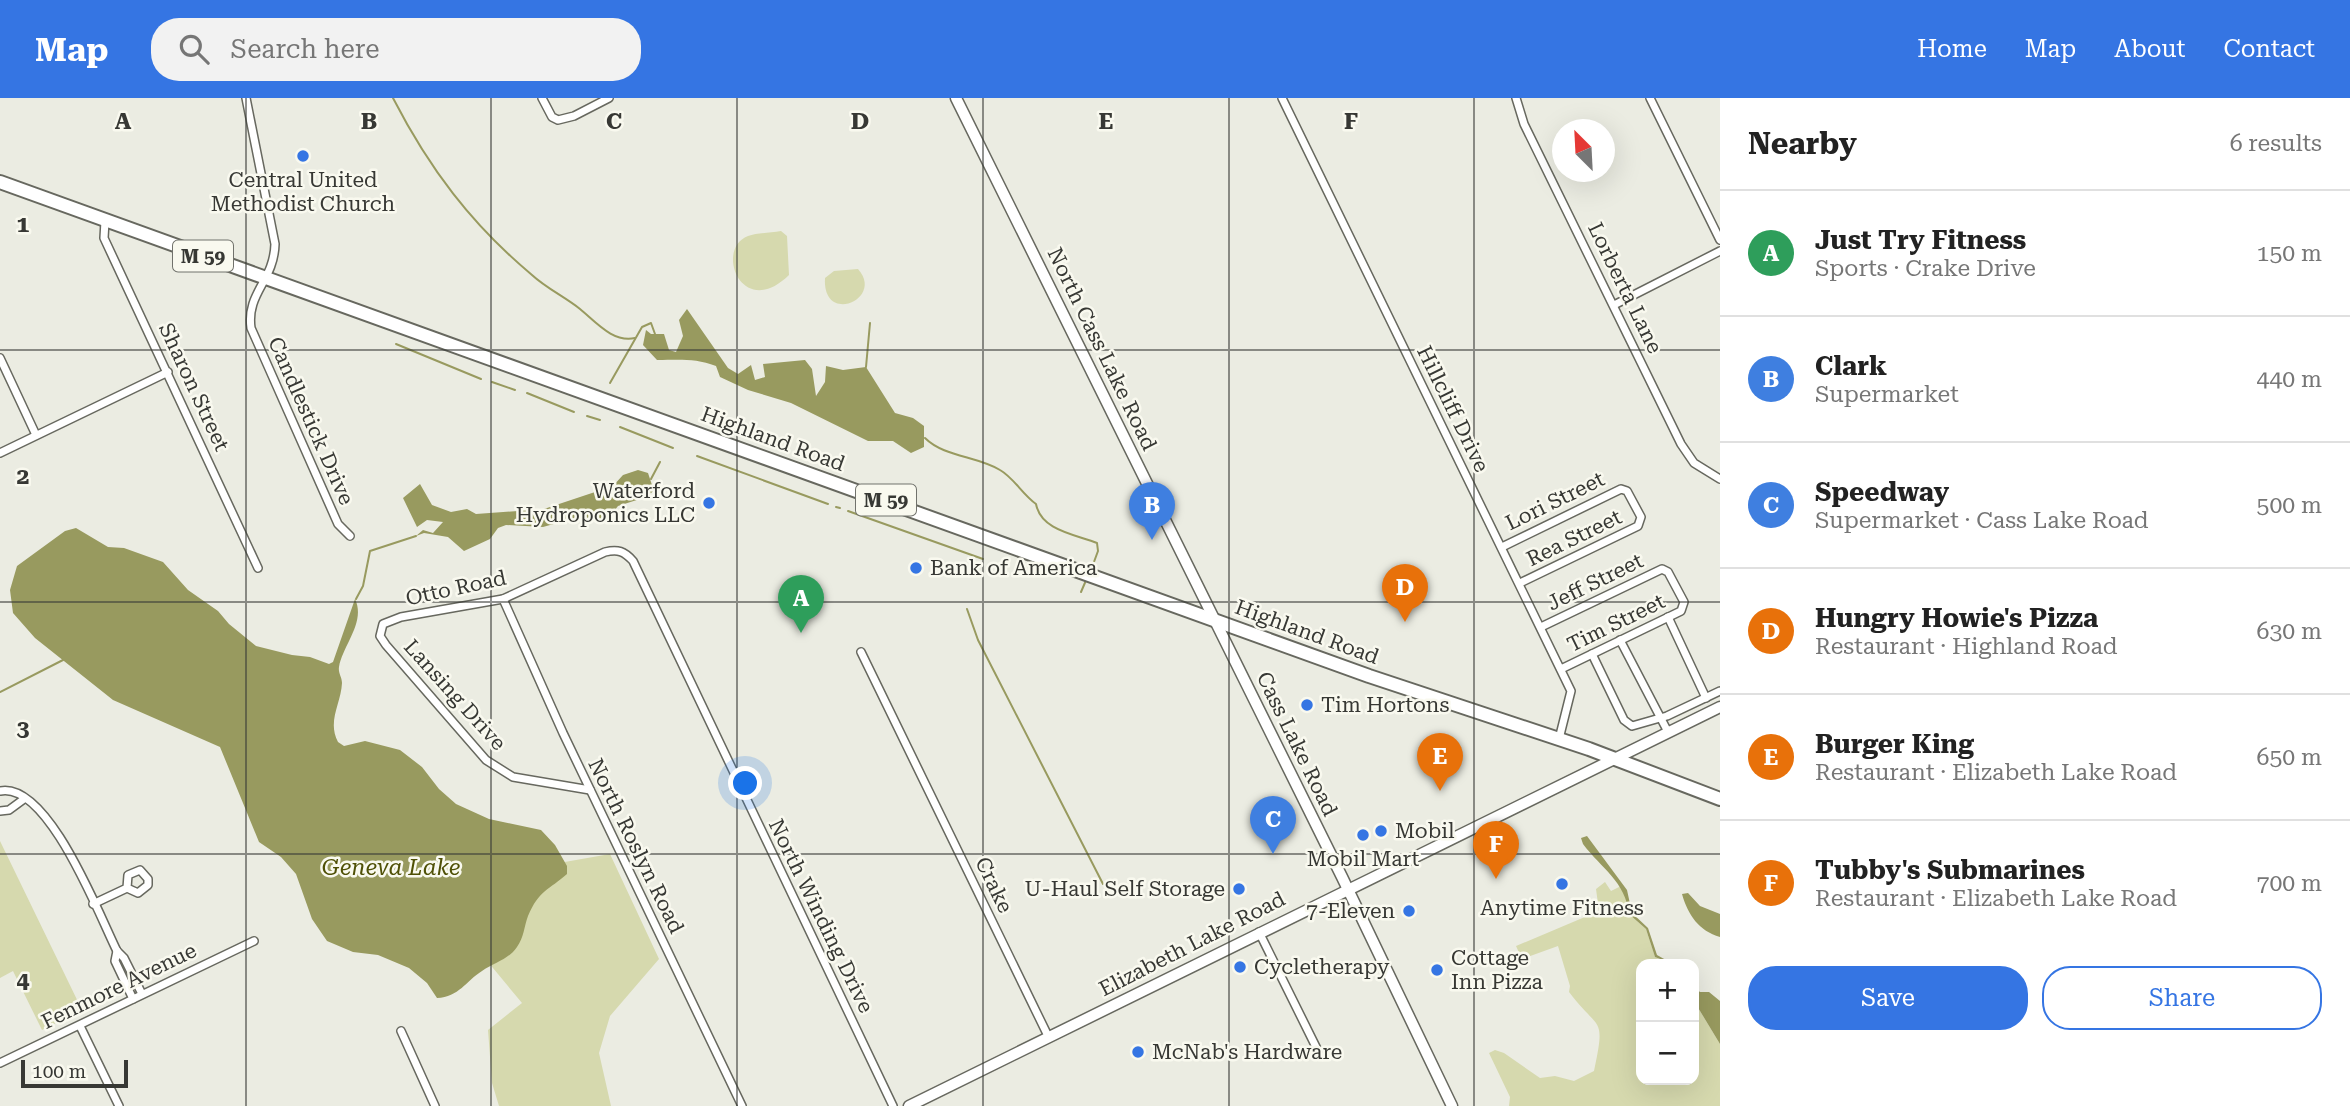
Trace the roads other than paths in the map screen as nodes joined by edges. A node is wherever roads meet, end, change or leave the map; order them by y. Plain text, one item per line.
1 (246, 98) edge
2 (542, 98) edge
3 (609, 98) edge
4 (957, 98) edge
5 (1282, 98) edge
6 (1516, 98) edge
7 (1650, 98) edge
8 (0, 183) edge
9 (105, 221) junction
10 (1720, 240) edge
11 (1720, 251) edge
12 (268, 280) junction
13 (1614, 305) junction
14 (0, 358) edge
15 (168, 372) junction
16 (36, 435) junction
17 (0, 453) edge
18 (1720, 479) edge
19 (1625, 489) joint
20 (350, 536) dead end
21 (1502, 547) junction
22 (626, 553) joint
23 (258, 568) dead end
24 (1665, 569) joint
25 (1520, 583) junction
26 (503, 599) junction
27 (1668, 617) junction
28 (1213, 618) junction
29 (1541, 627) junction
30 (380, 636) joint
31 (1620, 640) junction
32 (860, 652) dead end
33 (1592, 654) junction
34 (1561, 669) junction
35 (1719, 694) edge
36 (1706, 698) junction
37 (1720, 707) edge
38 (1660, 718) junction
39 (1668, 732) junction
40 (1559, 739) junction
41 (1614, 759) junction
42 (590, 790) junction
43 (0, 791) edge
44 (24, 799) junction
45 (1720, 799) edge
46 (0, 811) edge
47 (127, 888) dead end
48 (1348, 888) junction
49 (93, 904) junction
50 (1259, 932) junction
51 (254, 941) dead end
52 (117, 951) junction
53 (129, 969) junction
54 (121, 973) junction
55 (142, 994) junction
56 (133, 999) junction
57 (80, 1026) junction
58 (401, 1031) dead end
59 (1049, 1038) junction
60 (1318, 1051) dead end
61 (0, 1063) edge
62 (914, 1105) edge
63 (119, 1106) edge
64 (435, 1106) edge
65 (742, 1106) edge
66 (893, 1106) edge
67 (1452, 1106) edge

1 - 12 street
2 - 3 street
4 - 28 street, North Cass Lake Road
5 - 21 street, Hillcliff Drive
6 - 13 street, Lorberta Lane
7 - 10 street
8 - 9 highway, Highland Road / M 59
9 - 12 highway, Highland Road / M 59
9 - 15 street, Sharon Street
11 - 13 street
12 - 20 street, Candlestick Drive
12 - 28 highway, Highland Road / M 59
13 - 18 street, Lorberta Lane
14 - 16 street
15 - 16 street
15 - 23 street, Sharon Street
16 - 17 street
19 - 21 street, Lori Street
19 - 25 street, Rea Street
21 - 25 street, Hillcliff Drive
22 - 26 street, Otto Road
22 - 66 street, North Winding Drive
24 - 27 street, Tim Street
24 - 29 street, Jeff Street
25 - 29 street, Hillcliff Drive
26 - 30 street, Otto Road
26 - 42 street, North Roslyn Road
27 - 31 street, Tim Street
27 - 36 street
28 - 40 highway, Highland Road / M 59
28 - 48 street, Cass Lake Road
29 - 34 street, Hillcliff Drive
30 - 42 street, Lansing Drive
31 - 33 street, Tim Street
31 - 38 street
32 - 59 street, Crake
33 - 34 street, Tim Street
33 - 38 street
34 - 40 street, Hillcliff Drive
35 - 36 street
36 - 38 street
37 - 39 street, Elizabeth Lake Road
38 - 39 street
39 - 41 street, Elizabeth Lake Road
40 - 41 highway, Highland Road / M 59
41 - 45 highway, M 59
41 - 48 street, Elizabeth Lake Road
42 - 65 street, North Roslyn Road
43 - 44 street
44 - 46 street
44 - 49 street
47 - 49 street
48 - 50 street, Elizabeth Lake Road
48 - 67 street, Cass Lake Road
49 - 52 street
50 - 59 street, Elizabeth Lake Road
50 - 60 street
51 - 55 street, Fenmore Avenue
52 - 53 street
52 - 54 street
53 - 54 street
53 - 55 street
54 - 56 street
55 - 56 street, Fenmore Avenue
56 - 57 street, Fenmore Avenue
57 - 61 street, Fenmore Avenue
57 - 63 street
58 - 64 street
59 - 62 street, Elizabeth Lake Road

